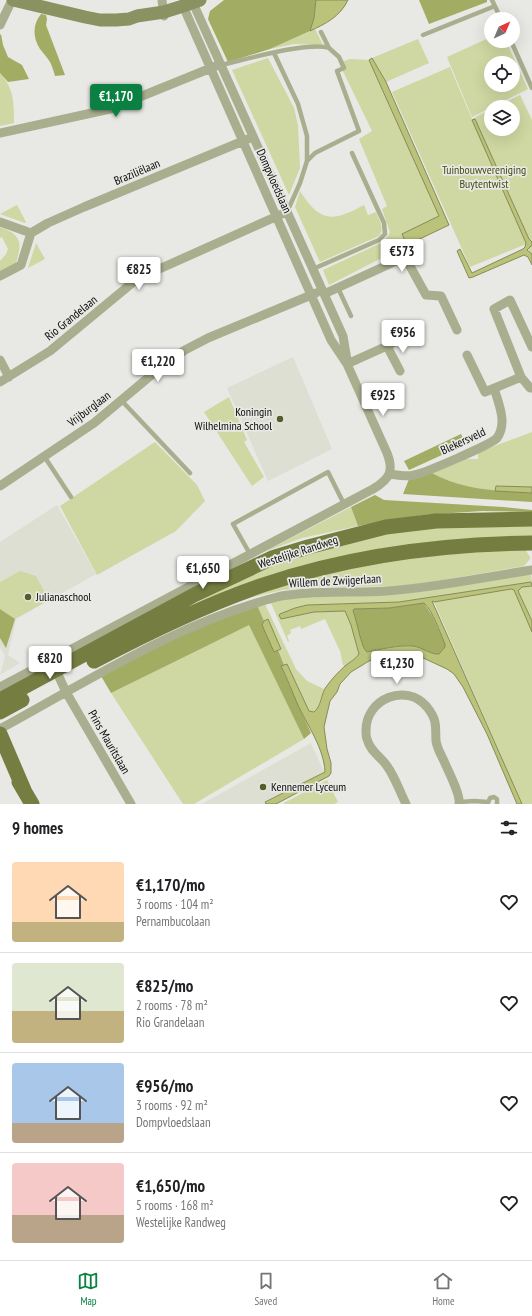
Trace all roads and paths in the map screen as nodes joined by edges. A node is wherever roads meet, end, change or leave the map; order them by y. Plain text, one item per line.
1 (12, 0) edge
2 (209, 0) edge
3 (492, 0) edge
4 (191, 6) edge
5 (495, 6) junction
6 (163, 10) edge
7 (498, 12) edge
8 (0, 25) edge
9 (321, 32) dead end
10 (423, 36) dead end
11 (329, 48) junction
12 (514, 48) edge
13 (274, 53) junction
14 (221, 65) junction
15 (211, 67) junction
16 (532, 88) edge
17 (0, 133) edge
18 (254, 137) junction
19 (243, 141) junction
20 (352, 153) dead end
21 (307, 161) junction
22 (287, 212) junction
23 (276, 217) junction
24 (0, 222) edge
25 (31, 233) junction
26 (313, 269) junction
27 (0, 276) edge
28 (338, 288) junction
29 (323, 292) junction
30 (311, 295) junction
31 (351, 316) dead end
32 (417, 330) dead end
33 (457, 330) dead end
34 (387, 346) junction
35 (532, 347) edge
36 (467, 355) dead end
37 (0, 360) edge
38 (347, 364) junction
39 (400, 371) dead end
40 (521, 377) junction
41 (9, 378) junction
42 (0, 382) edge
43 (494, 388) junction
44 (532, 388) edge
45 (121, 400) junction
46 (44, 456) junction
47 (190, 473) dead end
48 (390, 474) junction
49 (0, 486) edge
50 (71, 497) dead end
51 (344, 504) junction
52 (532, 519) edge
53 (532, 544) edge
54 (250, 554) junction
55 (532, 570) edge
56 (88, 658) junction
57 (51, 661) junction
58 (0, 687) edge
59 (66, 692) junction
60 (0, 700) edge
61 (0, 712) edge
62 (0, 729) edge
63 (0, 734) edge
64 (0, 753) edge
65 (24, 790) junction
66 (460, 803) edge
67 (488, 803) edge
68 (32, 804) edge
69 (131, 804) edge
70 (406, 804) edge
71 (498, 804) edge

1 - 6 street
1 - 8 street
2 - 4 street
3 - 5 lane
4 - 6 street
4 - 14 street, Dompvloedslaan
4 - 15 street, Dompvloedslaan
5 - 7 lane
5 - 10 lane
9 - 11 lane
11 - 13 lane
11 - 21 lane
12 - 16 lane
13 - 14 lane
13 - 21 lane, Dompvloedslaan
14 - 15 street
14 - 18 street, Dompvloedslaan
15 - 17 street
15 - 19 street, Dompvloedslaan
18 - 19 street, Braziliëlaan
18 - 22 street, Dompvloedslaan
19 - 23 street, Dompvloedslaan
19 - 25 street, Braziliëlaan
20 - 26 lane
21 - 22 lane, Dompvloedslaan
22 - 23 street, Rio Grandelaan
22 - 26 street, Dompvloedslaan
23 - 30 street, Dompvloedslaan
23 - 41 street, Rio Grandelaan
24 - 25 street
25 - 27 street
26 - 29 street, Dompvloedslaan
28 - 29 street
28 - 31 lane
28 - 33 street
29 - 30 street, Vrijburglaan
29 - 38 street, Dompvloedslaan
30 - 38 street, Dompvloedslaan
30 - 45 street, Vrijburglaan
32 - 34 street
34 - 38 street
34 - 39 street
35 - 40 street
36 - 43 street
37 - 41 street
38 - 48 street, Dompvloedslaan
40 - 43 street
40 - 44 street
41 - 42 street, Rio Grandelaan
43 - 48 street, Blekersveld
45 - 46 street, Vrijburglaan
45 - 47 lane
46 - 49 street, Vrijburglaan
46 - 50 lane
48 - 51 street
51 - 54 street
51 - 54 lane
52 - 56 main road, Westelijke Randweg
53 - 56 main road, Westelijke Randweg
54 - 57 street
55 - 59 street, Willem de Zwijgerlaan
56 - 60 main road, Westelijke Randweg
56 - 61 main road, Westelijke Randweg
57 - 58 street
57 - 59 street, Prins Mauritslaan
59 - 62 street, Willem de Zwijgerlaan
59 - 69 street, Prins Mauritslaan
63 - 65 main road
64 - 65 main road
65 - 68 main road
66 - 67 lane
66 - 70 street
67 - 71 lane

